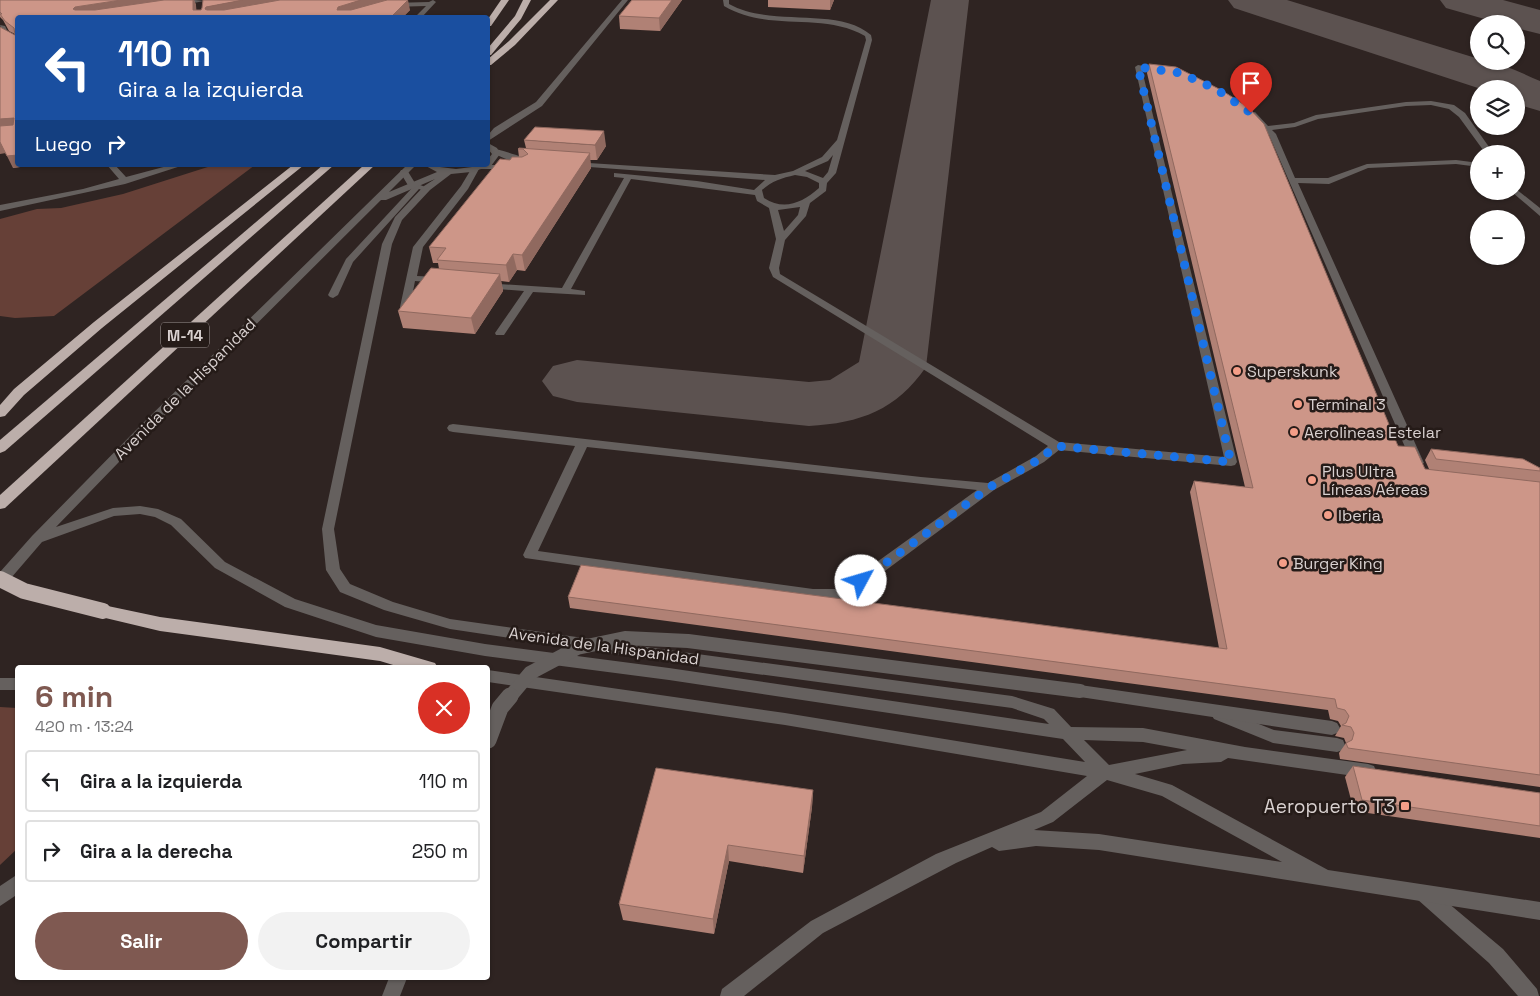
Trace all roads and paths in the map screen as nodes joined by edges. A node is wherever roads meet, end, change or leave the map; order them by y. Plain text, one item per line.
1 (505, 0) edge
2 (527, 0) edge
3 (554, 0) edge
4 (625, 0) edge
5 (726, 0) edge
6 (201, 1) edge
7 (433, 2) edge
8 (389, 4) edge
9 (172, 5) edge
10 (201, 9) edge
11 (421, 15) edge
12 (490, 21) edge
13 (0, 26) edge
14 (15, 30) edge
15 (5, 32) junction
16 (15, 40) edge
17 (490, 51) edge
18 (490, 62) edge
19 (1172, 72) edge
20 (1241, 105) edge
21 (1266, 128) junction
22 (490, 137) edge
23 (843, 139) junction
24 (1484, 145) edge
25 (491, 148) edge
26 (490, 159) edge
27 (539, 161) edge
28 (1470, 164) edge
29 (490, 166) edge
30 (113, 167) edge
31 (173, 167) edge
32 (296, 167) edge
33 (327, 167) edge
34 (368, 167) edge
35 (410, 167) edge
36 (434, 167) edge
37 (475, 167) edge
38 (481, 167) edge
39 (534, 169) edge
40 (447, 171) junction
41 (404, 172) junction
42 (795, 173) junction
43 (629, 176) junction
44 (775, 178) junction
45 (1294, 180) junction
46 (125, 181) junction
47 (823, 182) junction
48 (419, 187) junction
49 (758, 194) junction
50 (1525, 200) edge
51 (376, 202) junction
52 (806, 204) junction
53 (773, 206) junction
54 (0, 208) edge
55 (1540, 214) edge
56 (781, 239) junction
57 (412, 278) junction
58 (451, 282) edge
59 (471, 283) edge
60 (530, 288) junction
61 (564, 291) junction
62 (582, 293) dead end
63 (333, 295) dead end
64 (405, 307) edge
65 (500, 333) dead end
66 (0, 413) edge
67 (453, 428) dead end
68 (583, 442) junction
69 (1056, 446) junction
70 (0, 448) edge
71 (1424, 476) edge
72 (990, 487) junction
73 (0, 504) edge
74 (37, 539) junction
75 (0, 580) edge
76 (419, 665) edge
77 (0, 674) edge
78 (490, 676) edge
79 (11, 684) edge
80 (1210, 710) junction
81 (1332, 728) dead end
82 (1067, 733) junction
83 (490, 735) edge
84 (1337, 745) dead end
85 (1245, 754) junction
86 (1105, 772) junction
87 (1383, 773) edge
88 (942, 860) junction
89 (1327, 878) junction
90 (15, 884) edge
91 (1423, 892) junction
92 (0, 897) edge
93 (1540, 912) edge
94 (730, 996) edge
95 (1530, 996) edge

1 - 12 highway
2 - 17 highway
3 - 18 highway
4 - 22 street
5 - 23 street
6 - 9 street
6 - 10 street
7 - 8 street
7 - 11 street
13 - 15 street
14 - 15 street
15 - 16 street
19 - 69 street
20 - 21 street
21 - 24 street
21 - 45 street
23 - 42 street
23 - 47 street
25 - 26 street
25 - 27 street
28 - 45 street
29 - 39 street
30 - 46 street
31 - 46 street
32 - 66 highway
33 - 70 highway, M-14
34 - 73 highway, M-14
35 - 41 street, Avenida de la Hispanidad
36 - 40 street
37 - 40 street
38 - 57 street
40 - 48 street, Avenida de la Hispanidad
41 - 48 street
41 - 51 street, Avenida de la Hispanidad
42 - 44 street
42 - 47 street
43 - 44 street
43 - 49 street
43 - 61 street
44 - 49 street
45 - 71 street
46 - 54 street
47 - 52 street
48 - 51 street, Avenida de la Hispanidad
48 - 63 street
48 - 82 street, Avenida de la Hispanidad
49 - 53 street
50 - 55 street
51 - 74 street, Avenida de la Hispanidad
52 - 53 street
52 - 56 street
53 - 56 street
56 - 69 street
57 - 58 street
57 - 64 street
59 - 60 street
60 - 61 street
60 - 65 street
61 - 62 street
67 - 68 street
68 - 72 street
68 - 72 street
69 - 72 street
74 - 75 street, Avenida de la Hispanidad
74 - 82 street
75 - 76 highway, bridge
77 - 79 street
78 - 86 street
80 - 81 street
80 - 83 street, bridge
80 - 84 street
82 - 85 street
82 - 86 street, Avenida de la Hispanidad
85 - 86 street
85 - 87 street
86 - 88 street
86 - 89 street
88 - 89 street
88 - 94 street
89 - 91 street
90 - 92 street
91 - 93 street
91 - 95 street

